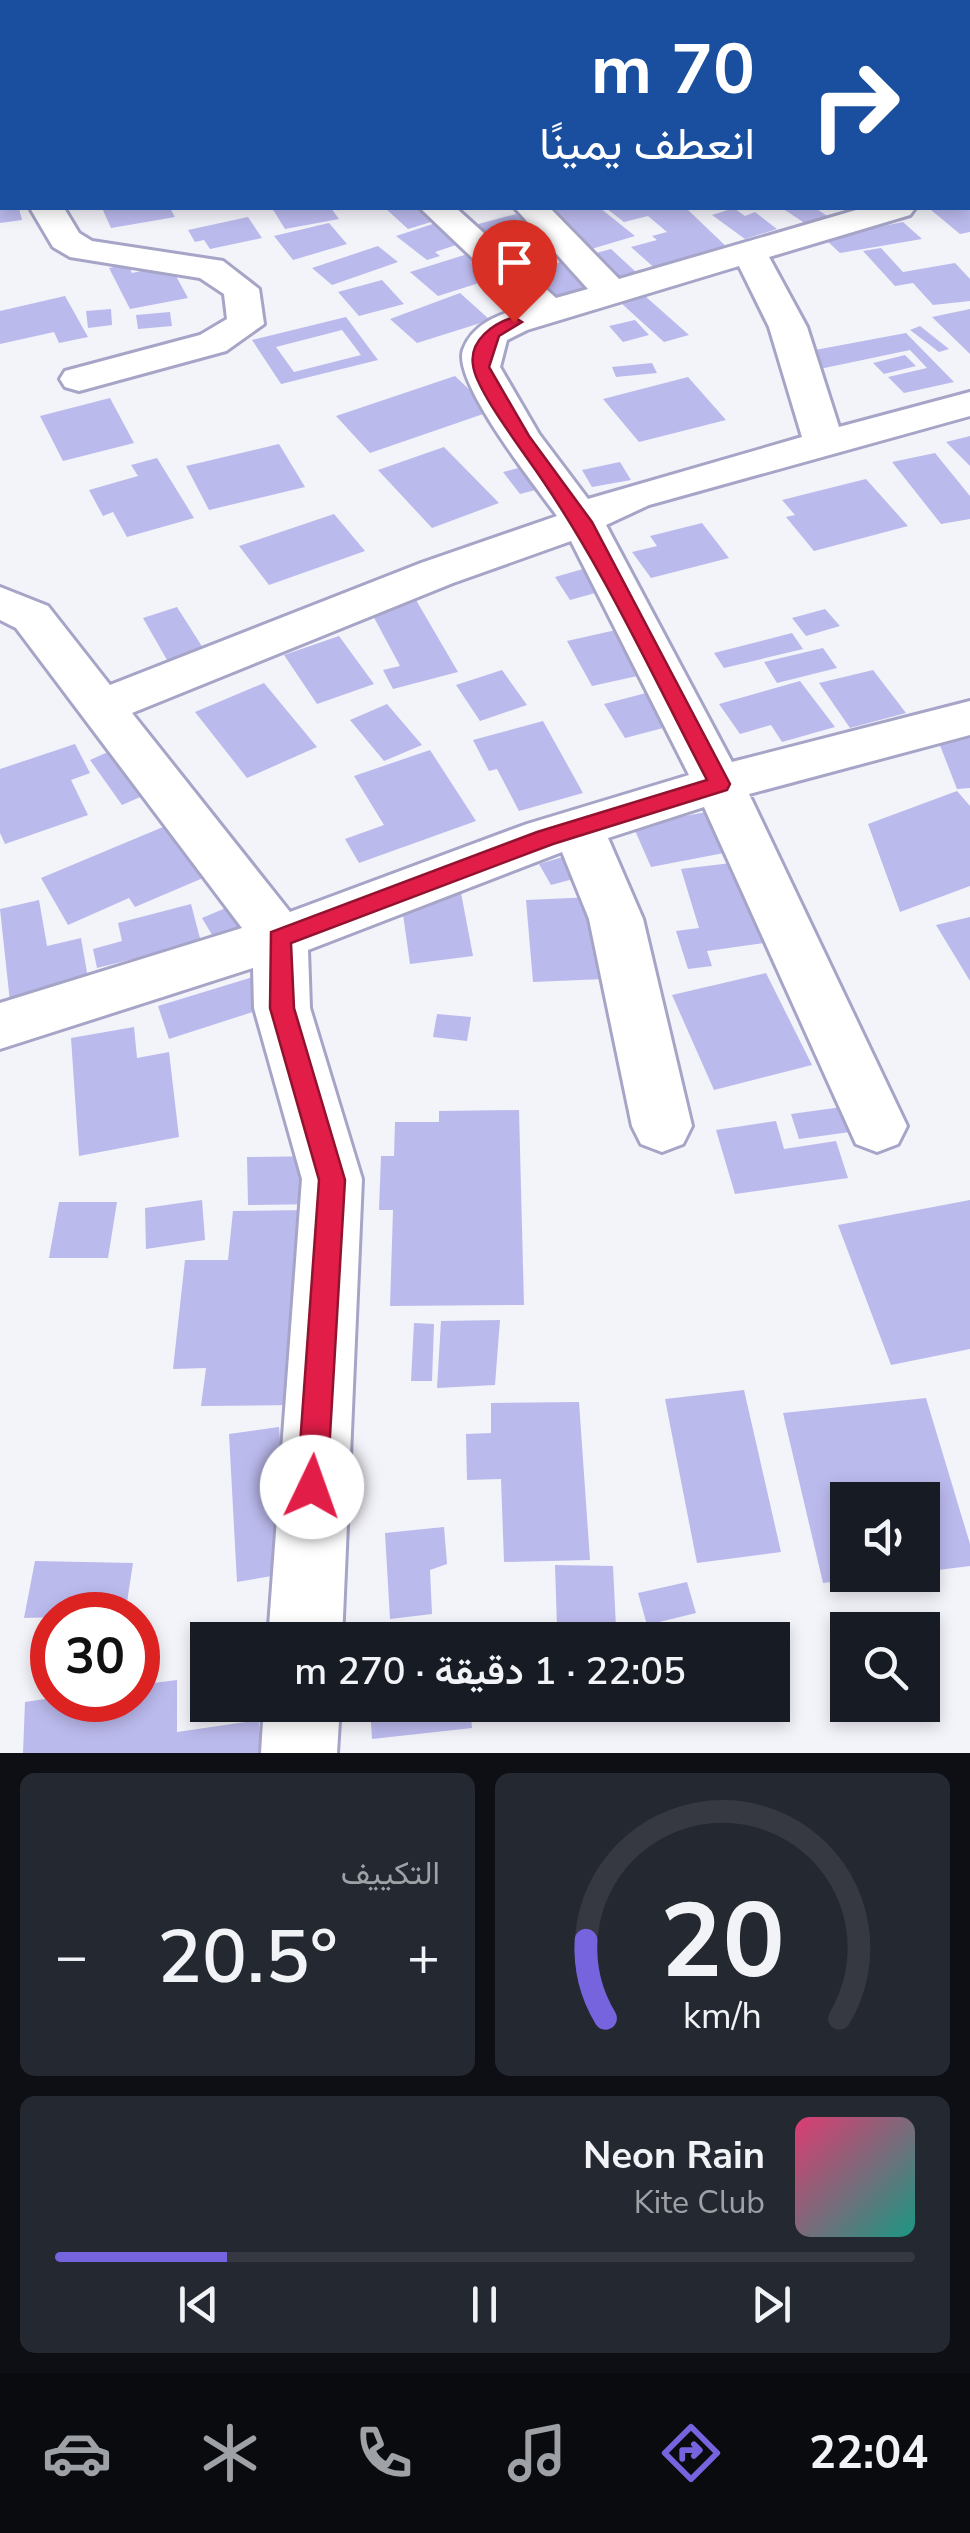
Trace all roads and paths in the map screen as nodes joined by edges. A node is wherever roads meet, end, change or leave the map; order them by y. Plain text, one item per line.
1 (48, 210) edge
2 (439, 210) edge
3 (537, 210) edge
4 (891, 210) edge
5 (748, 250) junction
6 (610, 291) junction
7 (550, 312) junction
8 (79, 379) dead end
9 (970, 404) edge
10 (825, 445) junction
11 (583, 522) junction
12 (0, 602) edge
13 (101, 707) junction
14 (970, 718) edge
15 (720, 784) junction
16 (578, 828) junction
17 (280, 938) junction
18 (0, 1026) edge
19 (662, 1126) dead end
20 (877, 1126) dead end
21 (306, 1622) edge
22 (301, 1722) edge
23 (299, 1753) edge

1 - 8 street
2 - 7 street
3 - 6 street
4 - 5 street
5 - 6 street
5 - 10 street
6 - 7 street
7 - 11 street
9 - 10 street
10 - 11 street
11 - 13 street
11 - 15 street
12 - 13 street
13 - 17 street
14 - 15 street
15 - 16 street
15 - 20 street
16 - 17 street
16 - 19 street
17 - 18 street
17 - 21 street
22 - 23 street

